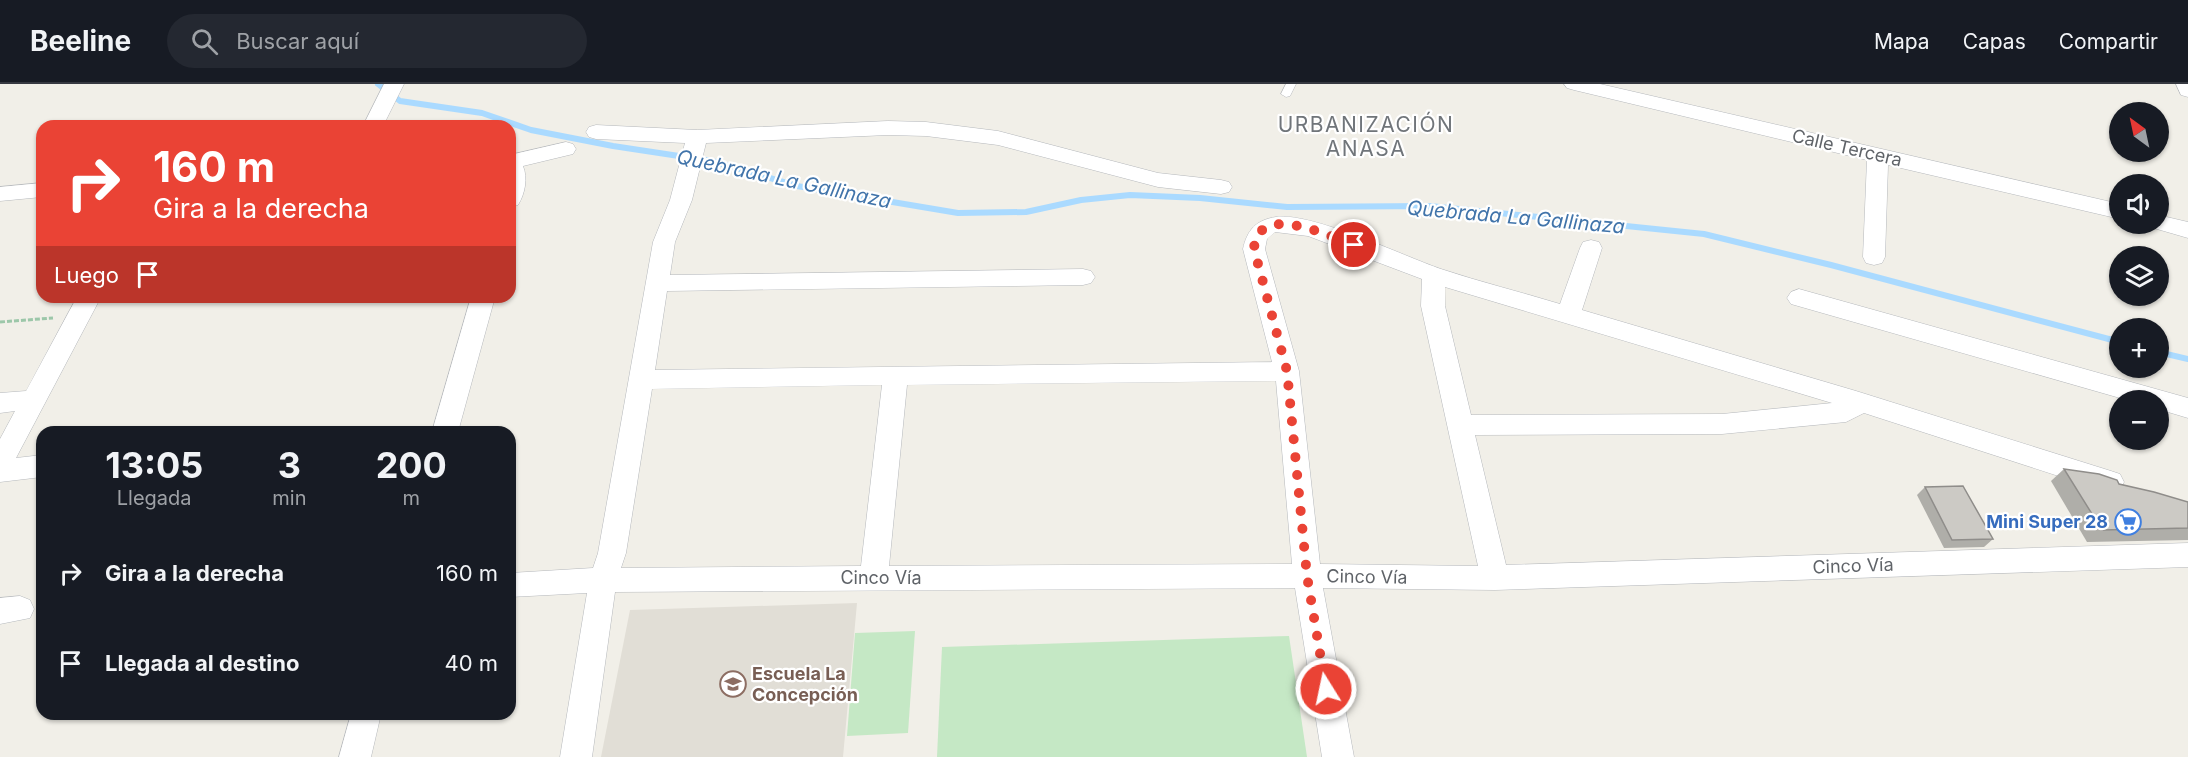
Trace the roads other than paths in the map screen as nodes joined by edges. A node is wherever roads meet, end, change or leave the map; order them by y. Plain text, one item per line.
1 (1574, 84) edge
2 (2186, 84) edge
3 (392, 90) edge
4 (2188, 92) edge
5 (376, 120) edge
6 (596, 132) dead end
7 (566, 149) dead end
8 (694, 152) junction
9 (1878, 155) junction
10 (516, 161) edge
11 (1221, 187) dead end
12 (36, 191) edge
13 (0, 194) edge
14 (2109, 209) edge
15 (2169, 225) edge
16 (2188, 230) edge
17 (1591, 248) dead end
18 (1874, 257) dead end
19 (1434, 275) junction
20 (1083, 277) dead end
21 (658, 283) junction
22 (1799, 298) dead end
23 (481, 303) edge
24 (84, 306) edge
25 (1568, 315) junction
26 (1287, 371) junction
27 (895, 376) junction
28 (642, 380) junction
29 (33, 400) junction
30 (1856, 401) junction
31 (0, 403) edge
32 (2188, 408) edge
33 (1459, 425) junction
34 (447, 426) edge
35 (0, 463) edge
36 (36, 467) edge
37 (0, 471) edge
38 (2131, 488) edge
39 (2188, 555) edge
40 (1307, 576) junction
41 (874, 578) junction
42 (1495, 578) junction
43 (603, 580) junction
44 (516, 585) edge
45 (364, 720) edge
46 (355, 757) edge
47 (576, 757) edge
48 (1338, 757) edge

1 - 9 street, Calle Tercera
2 - 4 street
3 - 5 street
6 - 8 street
7 - 10 street
8 - 11 street
8 - 21 street
9 - 14 street, Calle Tercera
9 - 18 street
12 - 13 street
15 - 16 street
17 - 25 street
19 - 25 street
19 - 26 street
19 - 33 street
20 - 21 street
21 - 28 street
22 - 32 street
23 - 34 street
24 - 29 street
25 - 30 street
26 - 27 street
26 - 40 street
27 - 28 street
27 - 41 street
28 - 43 street
29 - 31 street
29 - 35 street
30 - 33 street
30 - 38 street
33 - 42 street
36 - 37 street
39 - 42 street, Cinco Vía
40 - 41 street, Cinco Vía
40 - 42 street, Cinco Vía
40 - 48 street
41 - 43 street, Cinco Vía
43 - 44 street, Cinco Vía
43 - 47 street
45 - 46 street

